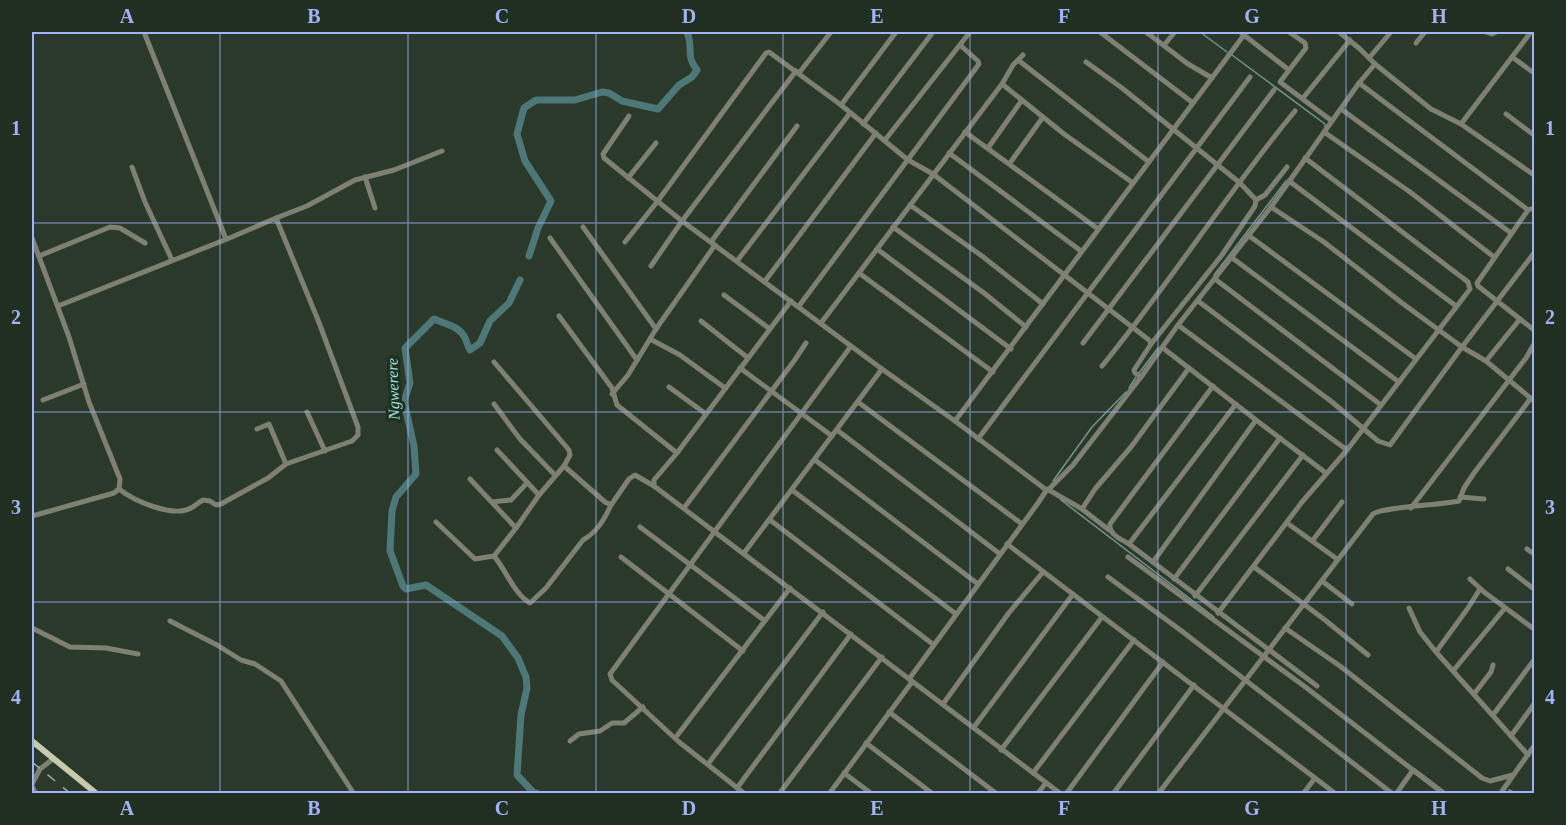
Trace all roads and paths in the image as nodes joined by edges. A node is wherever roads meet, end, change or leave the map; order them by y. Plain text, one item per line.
1 (144, 32) edge
2 (831, 32) edge
3 (896, 32) edge
4 (933, 32) edge
5 (970, 32) edge
6 (1100, 32) edge
7 (1146, 32) edge
8 (1175, 32) edge
9 (1289, 32) edge
10 (1339, 32) edge
11 (1382, 32) edge
12 (1425, 32) edge
13 (1486, 32) edge
14 (1496, 32) edge
15 (1532, 32) edge
16 (1242, 33) edge
17 (1389, 34) edge
18 (1350, 40) junction
19 (1416, 43) dead end
20 (960, 45) junction
21 (1164, 45) junction
22 (1023, 55) dead end
23 (1512, 57) junction
24 (1369, 58) junction
25 (1018, 60) junction
26 (1086, 62) dead end
27 (1375, 64) junction
28 (1289, 70) junction
29 (797, 72) junction
30 (1534, 73) edge
31 (1250, 77) dead end
32 (1212, 78) junction
33 (1359, 83) junction
34 (1002, 84) junction
35 (1274, 90) dead end
36 (1303, 98) junction
37 (1022, 100) junction
38 (1193, 103) junction
39 (841, 105) junction
40 (1341, 109) junction
41 (1295, 111) dead end
42 (850, 113) junction
43 (1506, 114) dead end
44 (629, 116) dead end
45 (1043, 117) junction
46 (1332, 121) junction
47 (863, 124) junction
48 (1461, 124) junction
49 (797, 126) dead end
50 (1173, 130) junction
51 (965, 132) junction
52 (1324, 132) junction
53 (876, 134) junction
54 (1534, 135) edge
55 (885, 141) junction
56 (656, 143) dead end
57 (988, 148) junction
58 (1195, 148) junction
59 (442, 151) dead end
60 (949, 153) junction
61 (1305, 158) junction
62 (908, 160) junction
63 (1149, 162) junction
64 (1010, 163) junction
65 (1217, 166) junction
66 (132, 167) dead end
67 (1287, 167) dead end
68 (933, 174) junction
69 (1534, 176) edge
70 (365, 177) junction
71 (628, 178) junction
72 (1289, 181) junction
73 (1133, 183) junction
74 (1240, 183) junction
75 (1256, 200) junction
76 (657, 202) junction
77 (910, 205) junction
78 (1270, 207) junction
79 (375, 208) dead end
80 (1532, 208) edge
81 (276, 218) junction
82 (682, 221) junction
83 (583, 227) dead end
84 (893, 227) junction
85 (1098, 229) junction
86 (1511, 233) junction
87 (1248, 235) junction
88 (32, 238) edge
89 (549, 238) dead end
90 (226, 239) junction
91 (625, 242) dead end
92 (145, 243) dead end
93 (713, 243) junction
94 (877, 249) junction
95 (1081, 251) junction
96 (1534, 253) edge
97 (39, 256) junction
98 (1231, 257) junction
99 (1494, 257) junction
100 (172, 260) junction
101 (737, 261) junction
102 (651, 266) dead end
103 (859, 273) junction
104 (1064, 275) junction
105 (1215, 279) junction
106 (765, 281) junction
107 (1088, 291) junction
108 (724, 295) dead end
109 (791, 301) junction
110 (1198, 301) junction
111 (1497, 302) junction
112 (1043, 304) junction
113 (58, 306) junction
114 (799, 306) junction
115 (1456, 306) junction
116 (1110, 309) junction
117 (559, 316) dead end
118 (1520, 319) junction
119 (701, 321) dead end
120 (821, 323) junction
121 (1178, 325) junction
122 (1026, 327) junction
123 (1134, 327) junction
124 (656, 329) junction
125 (770, 329) junction
126 (1439, 330) junction
127 (1534, 330) edge
128 (650, 339) junction
129 (806, 343) dead end
130 (1083, 343) dead end
131 (1151, 344) junction
132 (1534, 344) edge
133 (851, 346) junction
134 (1462, 347) junction
135 (1163, 348) junction
136 (1011, 349) junction
137 (747, 358) junction
138 (1416, 359) junction
139 (637, 360) junction
140 (494, 362) dead end
141 (1486, 362) junction
142 (1102, 366) dead end
143 (740, 368) junction
144 (1189, 368) junction
145 (882, 369) junction
146 (993, 372) junction
147 (1141, 377) junction
148 (1508, 381) junction
149 (1399, 382) junction
150 (84, 384) junction
151 (1213, 386) junction
152 (669, 387) dead end
153 (725, 388) junction
154 (771, 392) junction
155 (612, 394) junction
156 (44, 400) dead end
157 (1533, 400) edge
158 (858, 402) junction
159 (494, 404) dead end
160 (1236, 404) junction
161 (1381, 405) junction
162 (307, 412) dead end
163 (706, 414) junction
164 (802, 414) junction
165 (955, 420) junction
166 (1256, 420) junction
167 (1364, 428) junction
168 (257, 429) dead end
169 (837, 430) junction
170 (832, 436) junction
171 (1281, 438) junction
172 (978, 439) junction
173 (497, 450) dead end
174 (1347, 450) junction
175 (325, 451) junction
176 (677, 453) junction
177 (1303, 455) junction
178 (815, 460) junction
179 (286, 464) junction
180 (564, 466) junction
181 (1326, 472) junction
182 (555, 475) junction
183 (470, 478) dead end
184 (527, 483) junction
185 (654, 486) junction
186 (119, 489) junction
187 (792, 490) junction
188 (1047, 490) junction
189 (539, 495) junction
190 (1460, 497) junction
191 (1484, 499) dead end
192 (492, 502) junction
193 (1342, 502) dead end
194 (612, 506) junction
195 (684, 508) junction
196 (1411, 508) junction
197 (1082, 509) junction
198 (32, 516) edge
199 (770, 520) junction
200 (436, 522) dead end
201 (1287, 523) junction
202 (1022, 524) junction
203 (640, 527) dead end
204 (516, 528) junction
205 (1110, 530) junction
206 (715, 531) junction
207 (1313, 540) junction
208 (1008, 544) junction
209 (1129, 544) junction
210 (1527, 549) dead end
211 (744, 553) junction
212 (1000, 554) junction
213 (1534, 554) edge
214 (494, 556) junction
215 (621, 557) dead end
216 (1128, 557) dead end
217 (1337, 560) junction
218 (1153, 562) junction
219 (690, 565) junction
220 (1254, 567) junction
221 (1508, 568) dead end
222 (1042, 572) junction
223 (1108, 577) dead end
224 (1174, 579) junction
225 (1470, 579) dead end
226 (1322, 581) junction
227 (978, 584) junction
228 (790, 588) junction
229 (1480, 589) junction
230 (1534, 589) edge
231 (668, 594) junction
232 (1073, 594) junction
233 (1195, 596) junction
234 (1352, 604) dead end
235 (1303, 605) junction
236 (1409, 608) dead end
237 (1505, 608) junction
238 (823, 612) junction
239 (1218, 613) junction
240 (956, 614) junction
241 (1102, 617) junction
242 (170, 621) dead end
243 (765, 621) junction
244 (32, 628) edge
245 (1286, 628) junction
246 (1534, 629) edge
247 (851, 634) junction
248 (1134, 640) junction
249 (934, 645) junction
250 (1268, 650) junction
251 (743, 651) junction
252 (1436, 652) junction
253 (138, 654) dead end
254 (1368, 655) dead end
255 (1263, 656) junction
256 (882, 657) junction
257 (1534, 660) edge
258 (1163, 662) junction
259 (1492, 665) dead end
260 (1454, 671) junction
261 (1244, 679) junction
262 (911, 680) junction
263 (1194, 685) junction
264 (1317, 686) dead end
265 (1473, 694) junction
266 (943, 704) junction
267 (1534, 704) edge
268 (643, 707) junction
269 (1223, 708) junction
270 (889, 712) junction
271 (1493, 715) junction
272 (974, 727) junction
273 (1511, 736) junction
274 (676, 737) junction
275 (32, 741) edge
276 (570, 741) dead end
277 (866, 743) junction
278 (1534, 746) edge
279 (1001, 750) junction
280 (1528, 755) junction
281 (53, 759) junction
282 (708, 764) junction
283 (1413, 770) junction
284 (844, 773) junction
285 (1033, 773) junction
286 (33, 776) edge
287 (1513, 776) junction
288 (1315, 778) junction
289 (1046, 783) junction
290 (32, 785) edge
291 (737, 788) junction
292 (36, 794) edge
293 (97, 794) edge
294 (354, 794) edge
295 (745, 794) edge
296 (779, 794) edge
297 (829, 794) edge
298 (872, 794) edge
299 (933, 794) edge
300 (997, 794) edge
301 (1038, 794) edge
302 (1061, 794) edge
303 (1066, 794) edge
304 (1113, 794) edge
305 (1158, 794) edge
306 (1303, 794) edge
307 (1336, 794) edge
308 (1394, 794) edge
309 (1444, 794) edge
310 (1500, 794) edge

1 - 90 street
2 - 29 street
3 - 39 street
4 - 47 street
5 - 20 street
6 - 38 street
7 - 21 street
8 - 21 street
9 - 28 street
10 - 18 street
11 - 17 street
12 - 19 street
13 - 14 street
15 - 23 street
16 - 28 street
16 - 32 street
17 - 24 street
18 - 24 street
18 - 36 street
20 - 55 street
20 - 62 street
21 - 32 street
22 - 25 street
23 - 30 street
23 - 48 street
24 - 27 street
25 - 34 street
25 - 63 street
26 - 50 street
27 - 33 street
27 - 48 street
28 - 36 street
29 - 39 street
29 - 76 street
29 - 82 street
31 - 58 street
32 - 38 street
33 - 40 street
33 - 80 street
34 - 37 street
34 - 51 street
35 - 65 street
36 - 46 street
37 - 45 street
37 - 57 street
38 - 50 street
39 - 42 street
40 - 46 street
40 - 86 street
41 - 74 street
42 - 47 street
42 - 101 street
43 - 54 street
44 - 71 street
45 - 64 street
45 - 73 street
46 - 52 street
47 - 53 street
48 - 69 street
49 - 93 street
50 - 58 street
50 - 63 street
51 - 57 street
51 - 60 street
52 - 61 street
52 - 99 street
53 - 55 street
53 - 106 street
55 - 62 street
56 - 71 street
57 - 64 street
58 - 65 street
58 - 107 street
59 - 70 street
60 - 68 street
60 - 95 street
61 - 72 street
61 - 115 street
62 - 68 street
62 - 114 street
63 - 73 street
64 - 85 street
65 - 74 street
65 - 116 street
66 - 100 street
67 - 75 street
68 - 77 street
68 - 104 street
70 - 79 street
70 - 81 street
71 - 76 street
72 - 78 street
72 - 115 street
73 - 85 street
74 - 75 street
74 - 123 street
75 - 131 street
76 - 82 street
76 - 91 street
77 - 84 street
77 - 112 street
78 - 87 street
78 - 126 street
80 - 86 street
81 - 90 street
81 - 175 street
82 - 93 street
82 - 102 street
83 - 124 street
84 - 94 street
84 - 122 street
85 - 95 street
86 - 99 street
87 - 98 street
87 - 138 street
88 - 97 street
89 - 139 street
90 - 100 street
92 - 97 street
93 - 101 street
93 - 124 street
94 - 103 street
94 - 136 street
95 - 104 street
96 - 111 street
97 - 113 street
98 - 105 street
98 - 149 street
99 - 111 street
100 - 113 street
101 - 106 street
103 - 120 street
103 - 146 street
104 - 107 street
104 - 112 street
105 - 110 street
105 - 161 street
106 - 109 street
107 - 116 street
107 - 172 street
108 - 125 street
109 - 114 street
109 - 125 street
110 - 121 street
110 - 167 street
111 - 118 street
111 - 134 street
112 - 122 street
113 - 150 street
114 - 120 street
115 - 126 street
116 - 123 street
116 - 130 street
117 - 155 street
118 - 127 street
118 - 141 street
119 - 137 street
120 - 133 street
121 - 135 street
121 - 174 street
122 - 136 street
123 - 131 street
123 - 142 street
124 - 128 street
125 - 137 street
126 - 134 street
126 - 138 street
128 - 139 street
128 - 153 street
129 - 154 street
131 - 147 street
132 - 148 street
133 - 145 street
133 - 164 street
134 - 141 street
134 - 167 street
135 - 144 street
135 - 147 street
136 - 146 street
137 - 143 street
138 - 149 street
139 - 155 street
140 - 180 street
141 - 148 street
143 - 153 street
143 - 154 street
144 - 151 street
144 - 197 street
145 - 158 street
145 - 165 street
146 - 165 street
147 - 188 street
148 - 157 street
148 - 196 street
149 - 161 street
150 - 156 street
150 - 186 street
151 - 160 street
151 - 205 street
152 - 163 street
153 - 163 street
154 - 164 street
154 - 195 street
155 - 176 street
157 - 190 street
158 - 169 street
158 - 202 street
159 - 182 street
160 - 166 street
160 - 209 street
161 - 167 street
162 - 175 street
163 - 176 street
164 - 170 street
164 - 206 street
165 - 172 street
166 - 171 street
166 - 218 street
167 - 174 street
168 - 179 street
169 - 170 street
169 - 212 street
170 - 178 street
171 - 177 street
171 - 224 street
172 - 188 street
173 - 184 street
174 - 181 street
175 - 179 street
176 - 185 street
177 - 181 street
177 - 233 street
178 - 187 street
178 - 227 street
179 - 186 street
180 - 182 street
180 - 194 street
181 - 201 street
182 - 189 street
183 - 192 street
184 - 189 street
184 - 192 street
185 - 194 street
185 - 195 street
186 - 198 street
187 - 199 street
187 - 240 street
188 - 197 street
188 - 202 street
189 - 204 street
190 - 191 street
190 - 196 street
192 - 204 street
193 - 207 street
194 - 214 street
195 - 206 street
196 - 217 street
197 - 205 street
199 - 211 street
199 - 249 street
200 - 214 street
201 - 207 street
201 - 220 street
202 - 208 street
203 - 219 street
204 - 214 street
205 - 209 street
206 - 211 street
206 - 219 street
207 - 217 street
208 - 212 street
208 - 222 street
209 - 218 street
210 - 213 street
211 - 228 street
212 - 227 street
215 - 231 street
216 - 255 street
217 - 226 street
218 - 224 street
219 - 231 street
219 - 243 street
220 - 235 street
220 - 239 street
221 - 230 street
222 - 232 street
222 - 266 street
223 - 261 street
224 - 233 street
225 - 229 street
226 - 234 street
226 - 235 street
227 - 240 street
228 - 238 street
228 - 243 street
229 - 237 street
229 - 252 street
231 - 251 street
231 - 268 street
232 - 241 street
232 - 272 street
233 - 239 street
235 - 245 street
235 - 254 street
236 - 252 street
237 - 246 street
237 - 260 street
238 - 247 street
238 - 282 street
239 - 250 street
240 - 249 street
241 - 248 street
241 - 279 street
242 - 294 street
243 - 251 street
244 - 253 street
245 - 250 street
245 - 287 street
247 - 256 street
247 - 291 street
248 - 258 street
248 - 285 street
249 - 262 street
250 - 255 street
250 - 264 street
251 - 274 street
252 - 260 street
255 - 261 street
255 - 283 street
256 - 262 street
256 - 296 street
257 - 271 street
258 - 263 street
258 - 303 street
259 - 265 street
260 - 265 street
261 - 269 street
261 - 308 street
262 - 266 street
262 - 270 street
263 - 269 street
263 - 304 street
265 - 271 street
266 - 272 street
267 - 273 street
268 - 274 street
268 - 276 street
269 - 288 street
269 - 305 street
270 - 277 street
270 - 300 street
271 - 273 street
272 - 279 street
273 - 280 street
274 - 282 street
275 - 281 main road
277 - 284 street
277 - 299 street
278 - 280 street
279 - 285 street
280 - 287 street
281 - 286 street
281 - 293 main road
282 - 291 street
283 - 308 street
283 - 309 street
284 - 297 street
284 - 298 street
285 - 289 street
286 - 290 street
287 - 310 street
288 - 306 street
288 - 307 street
289 - 301 street
289 - 302 street
290 - 292 street
291 - 295 street

